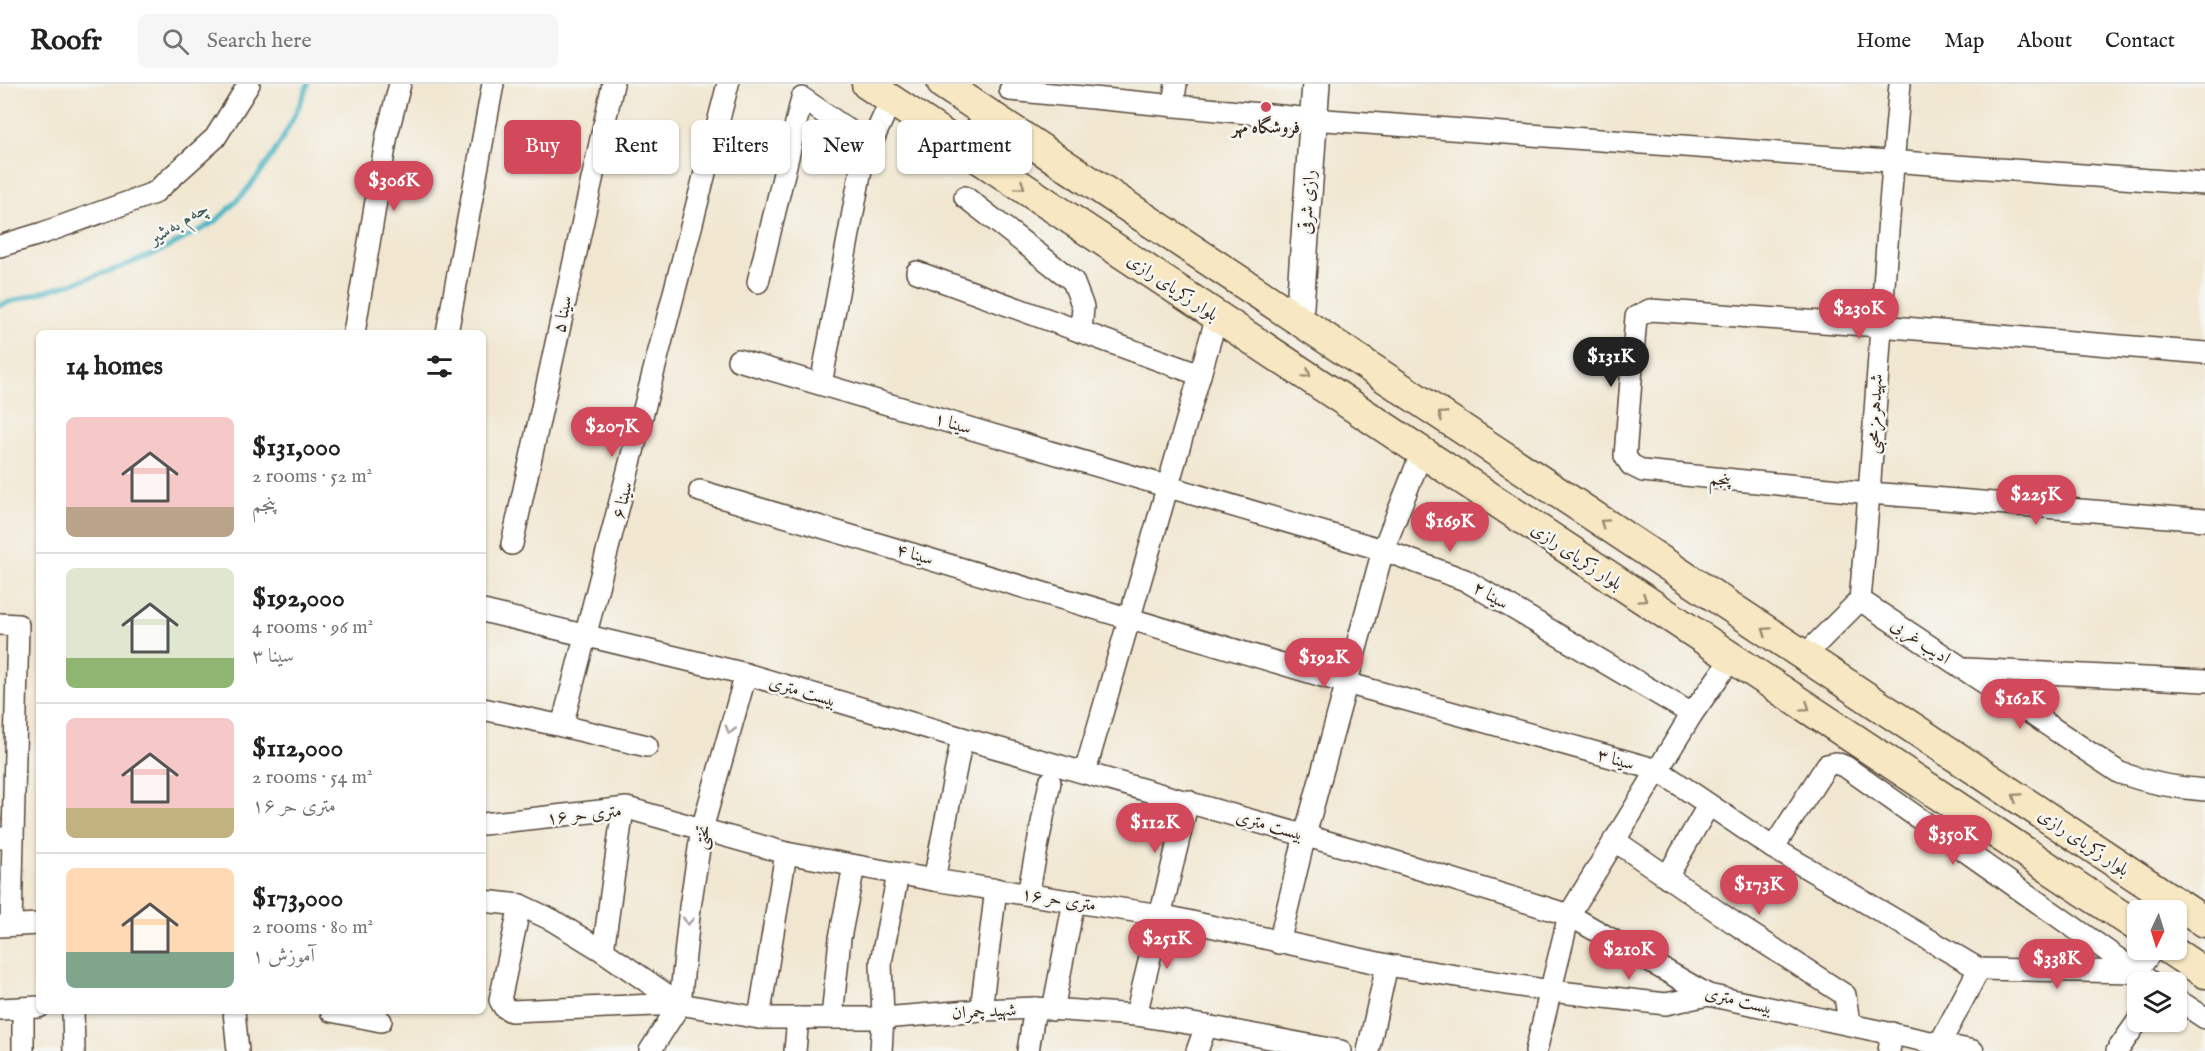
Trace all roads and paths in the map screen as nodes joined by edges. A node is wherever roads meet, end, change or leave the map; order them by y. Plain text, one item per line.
1 (249, 84) edge
2 (400, 84) edge
3 (494, 84) edge
4 (613, 84) edge
5 (728, 84) edge
6 (943, 84) edge
7 (1176, 84) edge
8 (1316, 84) edge
9 (1900, 84) edge
10 (1010, 90) dead end
11 (879, 92) edge
12 (1173, 106) junction
13 (1312, 119) junction
14 (833, 120) edge
15 (874, 120) edge
16 (1893, 161) junction
17 (860, 174) edge
18 (2205, 184) edge
19 (965, 197) dead end
20 (0, 246) edge
21 (917, 272) dead end
22 (758, 282) dead end
23 (1217, 316) junction
24 (1299, 320) junction
25 (1880, 326) junction
26 (354, 330) edge
27 (448, 330) edge
28 (1081, 332) junction
29 (1275, 353) junction
30 (2205, 353) edge
31 (738, 360) dead end
32 (1200, 375) junction
33 (821, 384) junction
34 (1422, 452) junction
35 (1167, 487) junction
36 (700, 491) dead end
37 (1870, 494) junction
38 (2205, 520) edge
39 (512, 544) dead end
40 (1383, 550) junction
41 (1860, 600) junction
42 (486, 612) edge
43 (1130, 618) junction
44 (0, 624) edge
45 (587, 636) junction
46 (1804, 656) junction
47 (1732, 658) junction
48 (1964, 669) junction
49 (746, 674) junction
50 (2205, 681) edge
51 (1346, 683) junction
52 (486, 710) edge
53 (1692, 714) junction
54 (562, 726) junction
55 (962, 738) junction
56 (646, 746) dead end
57 (1658, 770) junction
58 (1085, 772) junction
59 (1877, 772) junction
60 (1050, 782) dead end
61 (2205, 790) edge
62 (1188, 801) junction
63 (1708, 806) junction
64 (622, 809) junction
65 (486, 824) edge
66 (702, 829) junction
67 (1305, 835) junction
68 (6, 838) edge
69 (1614, 840) junction
70 (1773, 848) junction
71 (786, 853) junction
72 (854, 866) junction
73 (898, 874) junction
74 (1667, 877) junction
75 (934, 880) junction
76 (996, 890) junction
77 (1028, 894) junction
78 (486, 901) edge
79 (1074, 901) junction
80 (520, 905) junction
81 (1160, 915) junction
82 (1569, 915) junction
83 (2127, 920) edge
84 (2205, 922) edge
85 (36, 924) edge
86 (5, 926) edge
87 (1279, 943) junction
88 (603, 951) junction
89 (2185, 960) edge
90 (1387, 966) junction
91 (1979, 969) junction
92 (2137, 972) edge
93 (2205, 973) edge
94 (2127, 976) edge
95 (1551, 991) junction
96 (1708, 995) junction
97 (680, 1004) junction
98 (2187, 1006) edge
99 (31, 1007) edge
100 (0, 1009) edge
101 (1044, 1009) junction
102 (981, 1010) junction
103 (73, 1014) edge
104 (234, 1014) edge
105 (346, 1014) edge
106 (1136, 1015) junction
107 (759, 1018) junction
108 (798, 1018) junction
109 (832, 1018) junction
110 (883, 1018) junction
111 (2205, 1018) edge
112 (381, 1021) dead end
113 (1849, 1024) junction
114 (1206, 1026) junction
115 (2130, 1032) edge
116 (1890, 1042) edge
117 (1940, 1043) junction
118 (23, 1051) edge
119 (74, 1051) edge
120 (238, 1051) edge
121 (651, 1051) edge
122 (795, 1051) edge
123 (881, 1051) edge
124 (1028, 1051) edge
125 (1197, 1051) edge
126 (1341, 1051) edge
127 (1368, 1051) edge
128 (1536, 1051) edge
129 (1973, 1051) edge
130 (2117, 1051) edge

1 - 20 street
2 - 26 street
3 - 27 street
4 - 39 street, سینا ۵
5 - 45 street, سینا ۶
6 - 24 main road, بلوار زکریای رازی
7 - 12 street
8 - 13 street, رازی شرقی
9 - 16 street, شهیدهرمزمحبی
10 - 12 street
11 - 15 street
11 -> 23 main road, بلوار زکریای رازی
12 - 13 street
13 - 16 street
13 - 24 street, رازی شرقی
14 - 22 street
16 - 18 street
16 - 25 street, شهیدهرمزمحبی
17 - 33 street
19 - 28 street
21 - 28 street
23 - 29 main road, بلوار زکریای رازی
23 - 32 street
24 - 29 main road
46 -> 24 main road, بلوار زکریای رازی
25 - 30 street
25 - 37 street, شهیدهرمزمحبی
25 - 37 street, پنجم
28 - 32 street
29 -> 34 main road, بلوار زکریای رازی
31 - 33 street, ۱ سینا
32 - 35 street
33 - 35 street, ۱ سینا
34 - 40 street
34 -> 47 main road, بلوار زکریای رازی
35 - 40 street, سینا ۲
35 - 43 street
36 - 43 street, سینا ۴
37 - 38 street, پنجم
37 - 41 street, شهیدهرمزمحبی
40 - 51 street
40 - 53 street, سینا ۲
41 - 46 street
41 - 48 street, ادیب غربی
42 - 45 street, بیست متری
43 - 51 street, سینا ۳
43 - 58 street
44 - 68 street
45 - 49 street, بیست متری
45 - 54 street, سینا ۶
84 -> 46 main road, بلوار زکریای رازی
47 - 53 street
47 -> 59 main road, بلوار زکریای رازی
48 - 50 street
48 - 61 street, ادیب غربی
49 - 55 street, بیست متری
49 -> 66 street, تختی
51 - 57 street, سینا ۳
51 - 67 street
52 - 54 street
53 - 57 street
54 - 56 street
55 - 58 street, بیست متری
55 - 75 street
57 - 63 street, سینا ۳
57 - 69 street
58 - 62 street, بیست متری
59 - 70 street
59 - 83 main road, بلوار زکریای رازی
59 - 92 street
60 - 77 street
62 - 67 street, بیست متری
62 - 81 street
63 - 70 street, سینا ۳
63 - 74 street
64 - 65 street, ۱۶ متری حر
64 - 66 street, ۱۶ متری حر
64 - 88 street
66 - 71 street, ۱۶ متری حر
66 -> 97 street, تختی
67 - 82 street, بیست متری
67 - 87 street
68 - 86 street
69 - 74 street
69 - 82 street
70 - 91 street, سینا ۳
71 - 72 street, ۱۶ متری حر
71 - 107 street
72 - 73 street, ۱۶ متری حر
72 - 109 street
73 - 75 street, ۱۶ متری حر
73 - 110 street
74 - 113 street
75 - 76 street, ۱۶ متری حر
76 - 77 street, ۱۶ متری حر
76 - 102 street
77 - 79 street, ۱۶ متری حر
78 - 80 street
79 - 81 street, ۱۶ متری حر
79 - 101 street
80 - 88 street
80 - 97 street
81 - 87 street, ۱۶ متری حر
81 - 106 street
82 - 95 street
82 - 96 street, بیست متری
85 - 86 street
87 - 90 street, ۱۶ متری حر
88 - 97 street
89 - 93 main road
90 - 95 street, ۱۶ متری حر
90 - 127 street
91 - 94 street
91 - 117 street
95 - 96 street, ۱۶ متری حر
95 - 128 street
96 - 113 street, بیست متری
97 - 107 street, شهید چمران
97 - 121 street
98 - 111 street
99 - 100 street
99 - 118 street
101 - 102 street, شهید چمران
101 - 106 street, شهید چمران
101 - 124 street
102 - 110 street, شهید چمران
103 - 119 street
104 - 120 street
105 - 112 street
106 - 114 street, شهید چمران
107 - 108 street, شهید چمران
108 - 109 street, شهید چمران
108 - 122 street
109 - 110 street, شهید چمران
110 - 123 street
113 - 116 street, بیست متری
114 - 125 street
114 - 126 street, شهید چمران
115 - 130 street
116 - 117 street, بیست متری
117 - 129 street, بیست متری

